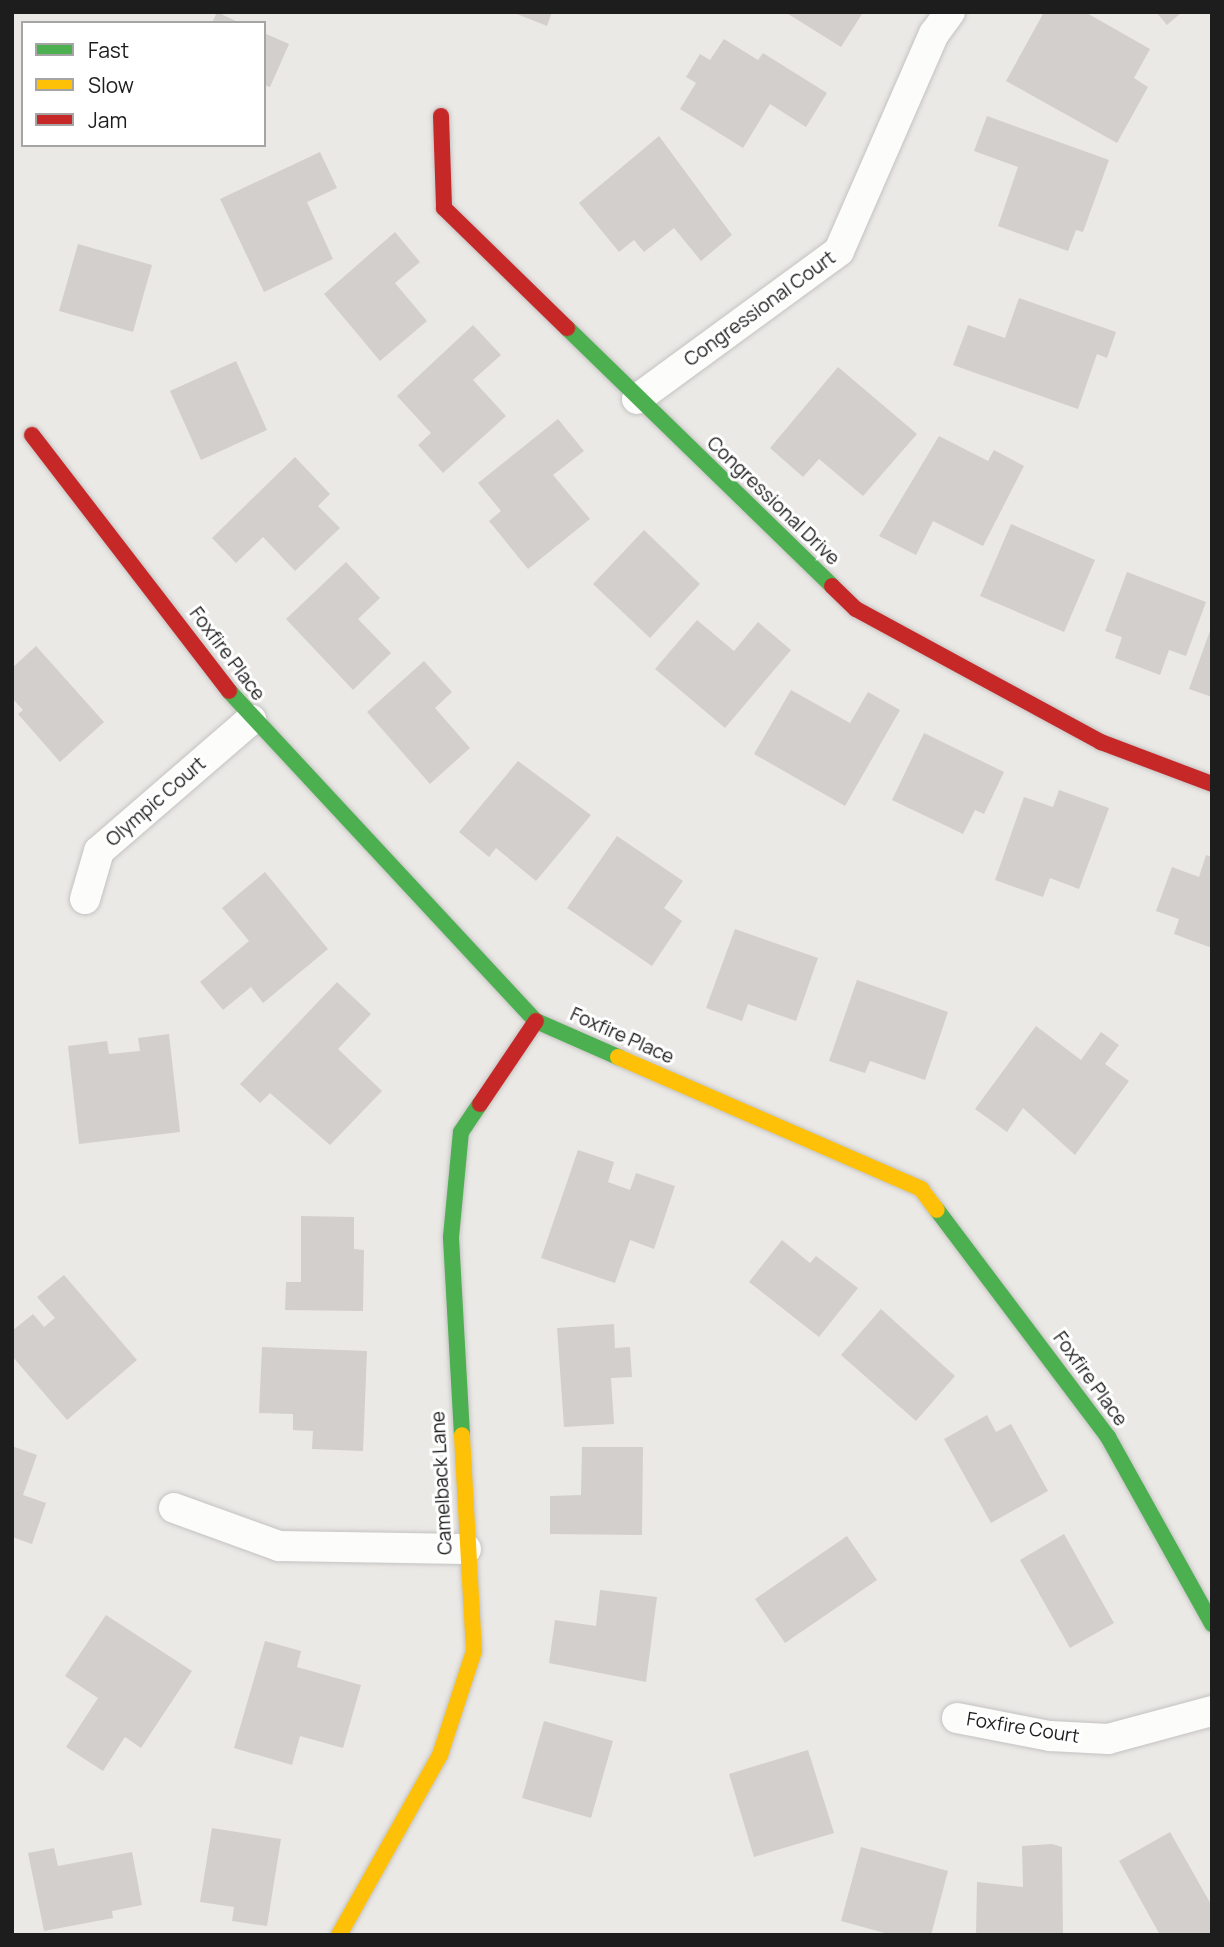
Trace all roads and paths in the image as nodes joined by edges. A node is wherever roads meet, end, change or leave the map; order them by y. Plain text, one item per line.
1 (950, 12) edge
2 (441, 116) dead end
3 (637, 399) junction
4 (32, 435) dead end
5 (251, 720) junction
6 (1212, 783) edge
7 (85, 899) dead end
8 (536, 1021) junction
9 (174, 1508) dead end
10 (466, 1549) junction
11 (1212, 1624) edge
12 (1212, 1711) edge
13 (957, 1718) dead end
14 (339, 1935) edge

1 - 3 street, Congressional Court
2 - 3 street, Congressional Drive
3 - 6 street, Congressional Drive
4 - 5 street, Foxfire Place
5 - 7 street, Olympic Court
5 - 8 street, Foxfire Place
8 - 10 street, Camelback Lane
8 - 11 street, Foxfire Place
9 - 10 street
10 - 14 street, Camelback Lane
12 - 13 street, Foxfire Court

